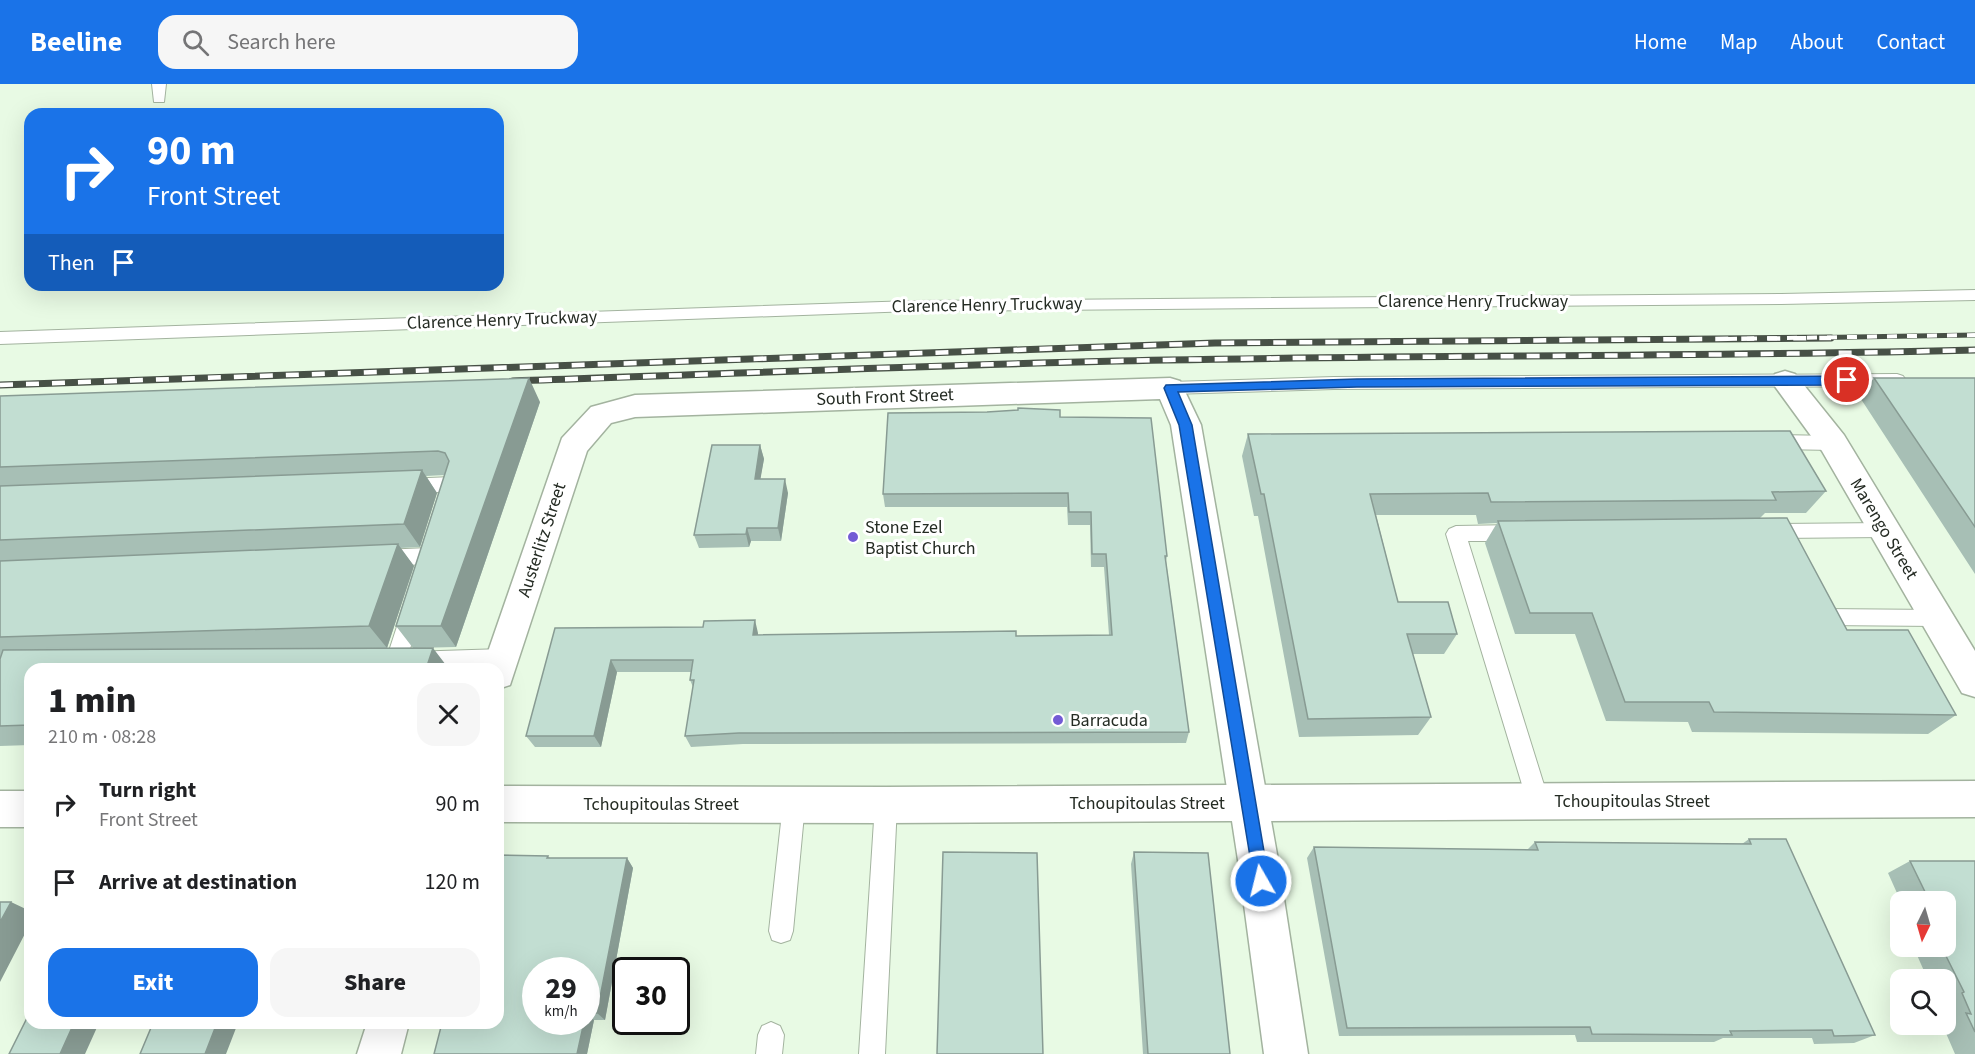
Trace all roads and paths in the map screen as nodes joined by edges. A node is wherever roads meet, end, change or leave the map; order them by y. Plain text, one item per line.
1 (159, 84) edge
2 (159, 99) dead end
3 (1975, 295) edge
4 (0, 338) edge
5 (1919, 380) edge
6 (1785, 381) junction
7 (1170, 388) junction
8 (601, 415) joint
9 (1755, 442) edge
10 (1833, 443) junction
11 (380, 487) edge
12 (442, 515) edge
13 (1884, 530) junction
14 (1749, 531) edge
15 (1538, 533) edge
16 (436, 535) edge
17 (429, 556) junction
18 (358, 559) edge
19 (423, 577) edge
20 (416, 597) edge
21 (1823, 617) edge
22 (1936, 618) junction
23 (397, 659) junction
24 (362, 660) edge
25 (456, 663) edge
26 (502, 663) edge
27 (1975, 682) edge
28 (1975, 799) edge
29 (1538, 801) junction
30 (1249, 803) junction
31 (504, 804) edge
32 (794, 804) junction
33 (886, 805) junction
34 (0, 809) edge
35 (24, 809) edge
36 (781, 931) dead end
37 (386, 1029) edge
38 (379, 1054) edge
39 (872, 1054) edge
40 (1286, 1054) edge

1 - 2 lane
3 - 4 lane, Clarence Henry Truckway
5 - 6 lane
6 - 7 lane
6 - 10 street, Marengo Street
7 - 8 street, South Front Street
7 - 30 street
8 - 26 street, Austerlitz Street
9 - 10 lane
10 - 13 street, Marengo Street
11 - 12 lane
13 - 14 lane
13 - 22 street, Marengo Street
15 - 29 lane
16 - 17 lane
17 - 18 lane
17 - 19 lane
20 - 23 lane
21 - 22 lane
22 - 27 street, Marengo Street
23 - 24 lane
23 - 25 lane
28 - 29 street, Tchoupitoulas Street
29 - 30 street, Tchoupitoulas Street
30 - 33 street, Tchoupitoulas Street
30 - 40 street
31 - 32 street, Tchoupitoulas Street
32 - 33 street, Tchoupitoulas Street
32 - 36 lane
33 - 39 lane
34 - 35 street
37 - 38 street

